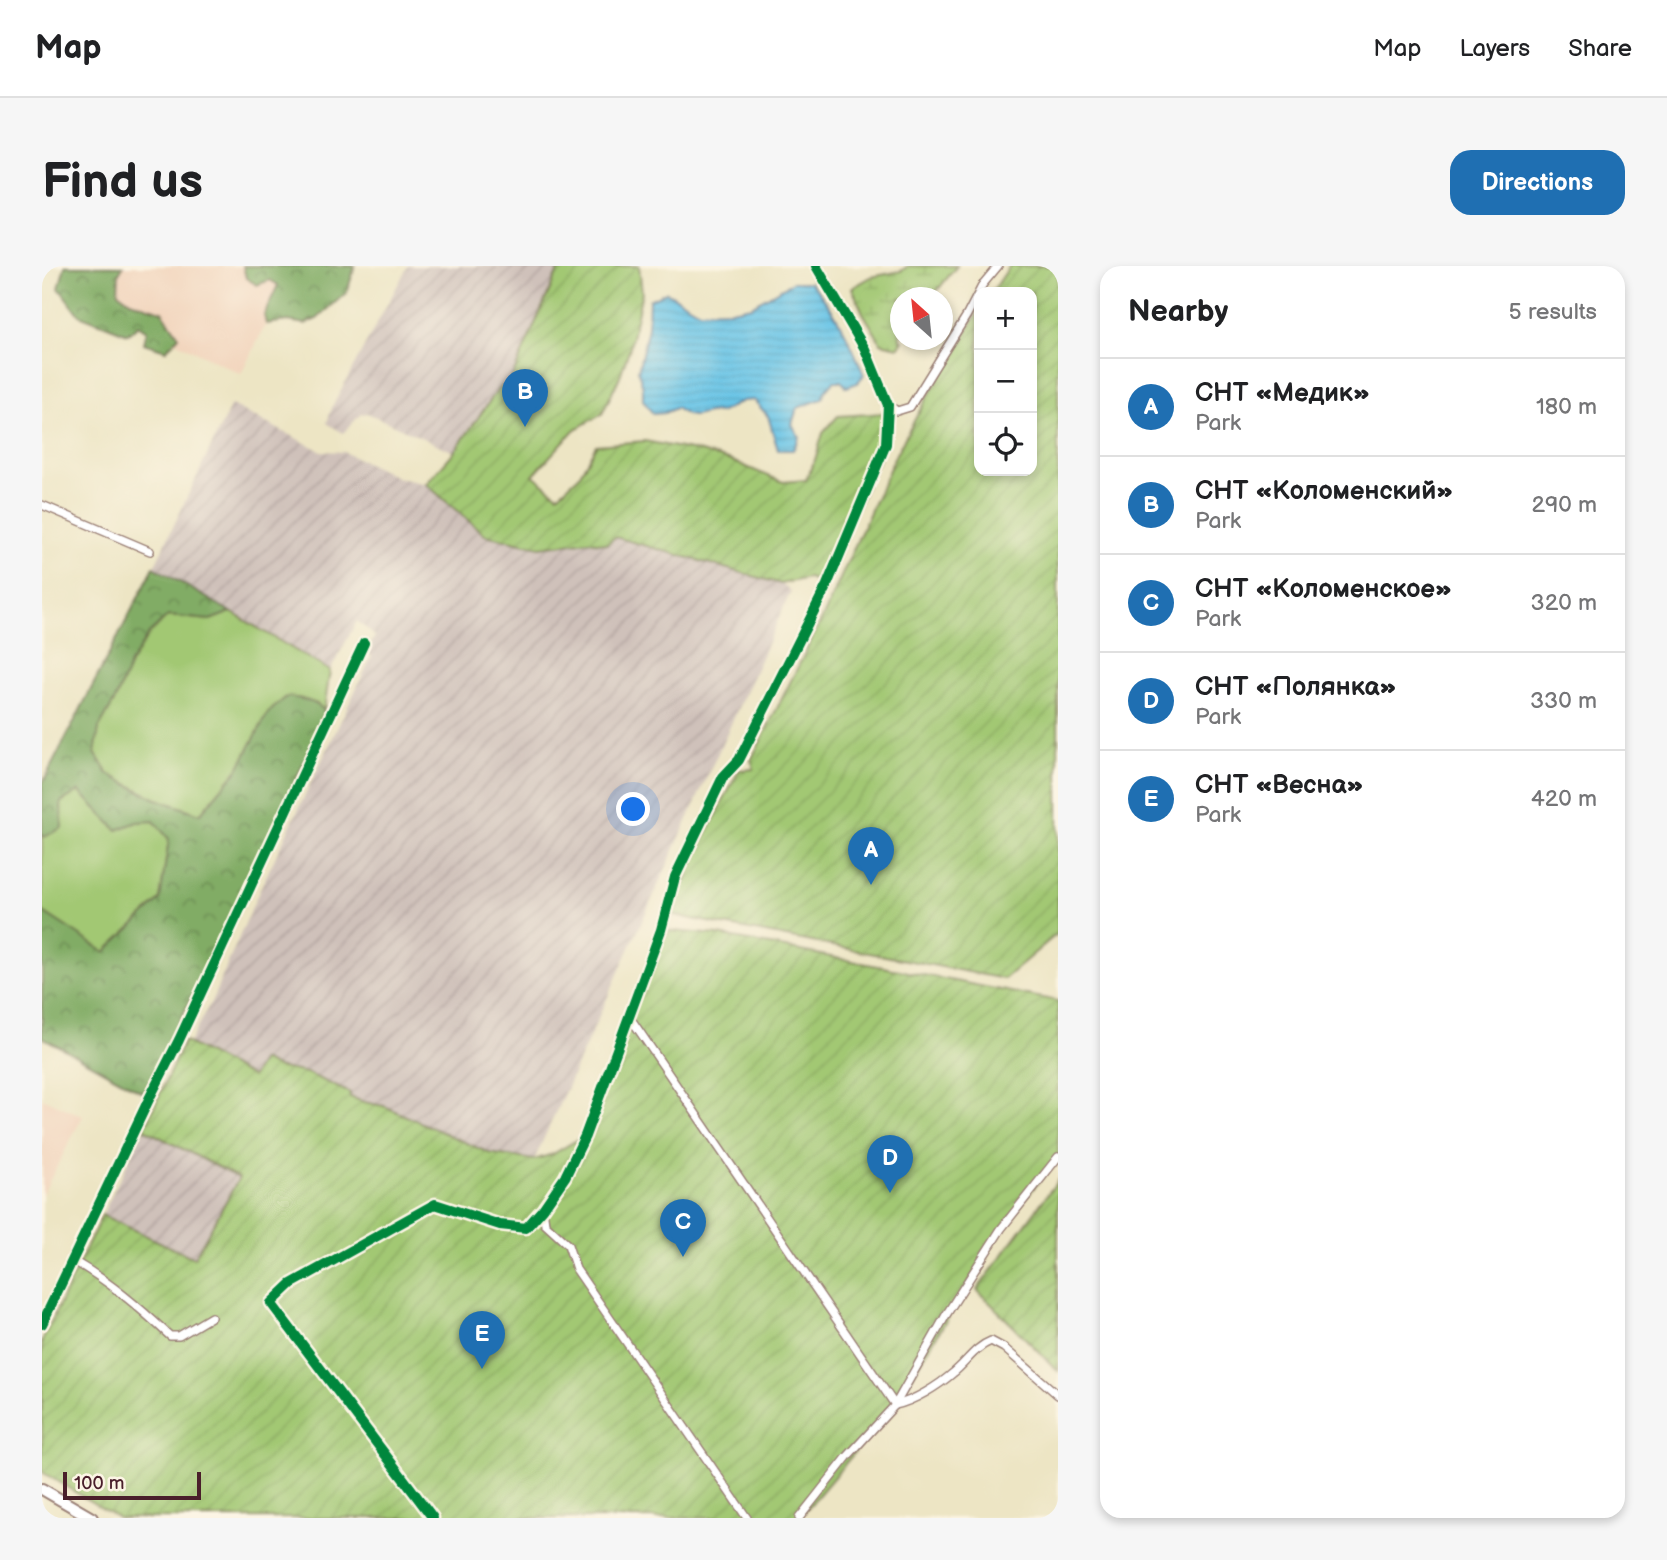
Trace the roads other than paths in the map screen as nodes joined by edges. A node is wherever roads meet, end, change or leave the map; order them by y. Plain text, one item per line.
1 (816, 266) edge
2 (998, 266) edge
3 (888, 405) junction
4 (42, 505) edge
5 (150, 551) dead end
6 (364, 643) dead end
7 (629, 1016) junction
8 (1058, 1157) edge
9 (543, 1209) junction
10 (72, 1260) junction
11 (211, 1317) dead end
12 (42, 1324) edge
13 (1058, 1395) edge
14 (895, 1405) junction
15 (42, 1489) edge
16 (92, 1518) edge
17 (433, 1518) edge
18 (747, 1518) edge
19 (799, 1518) edge

1 - 3 street
2 - 3 street
3 - 7 street
4 - 5 street
6 - 10 street
7 - 9 street
7 - 14 street
8 - 14 street
9 - 17 street
9 - 18 street
10 - 11 street
10 - 12 street
13 - 14 street
14 - 19 street
15 - 16 main road

